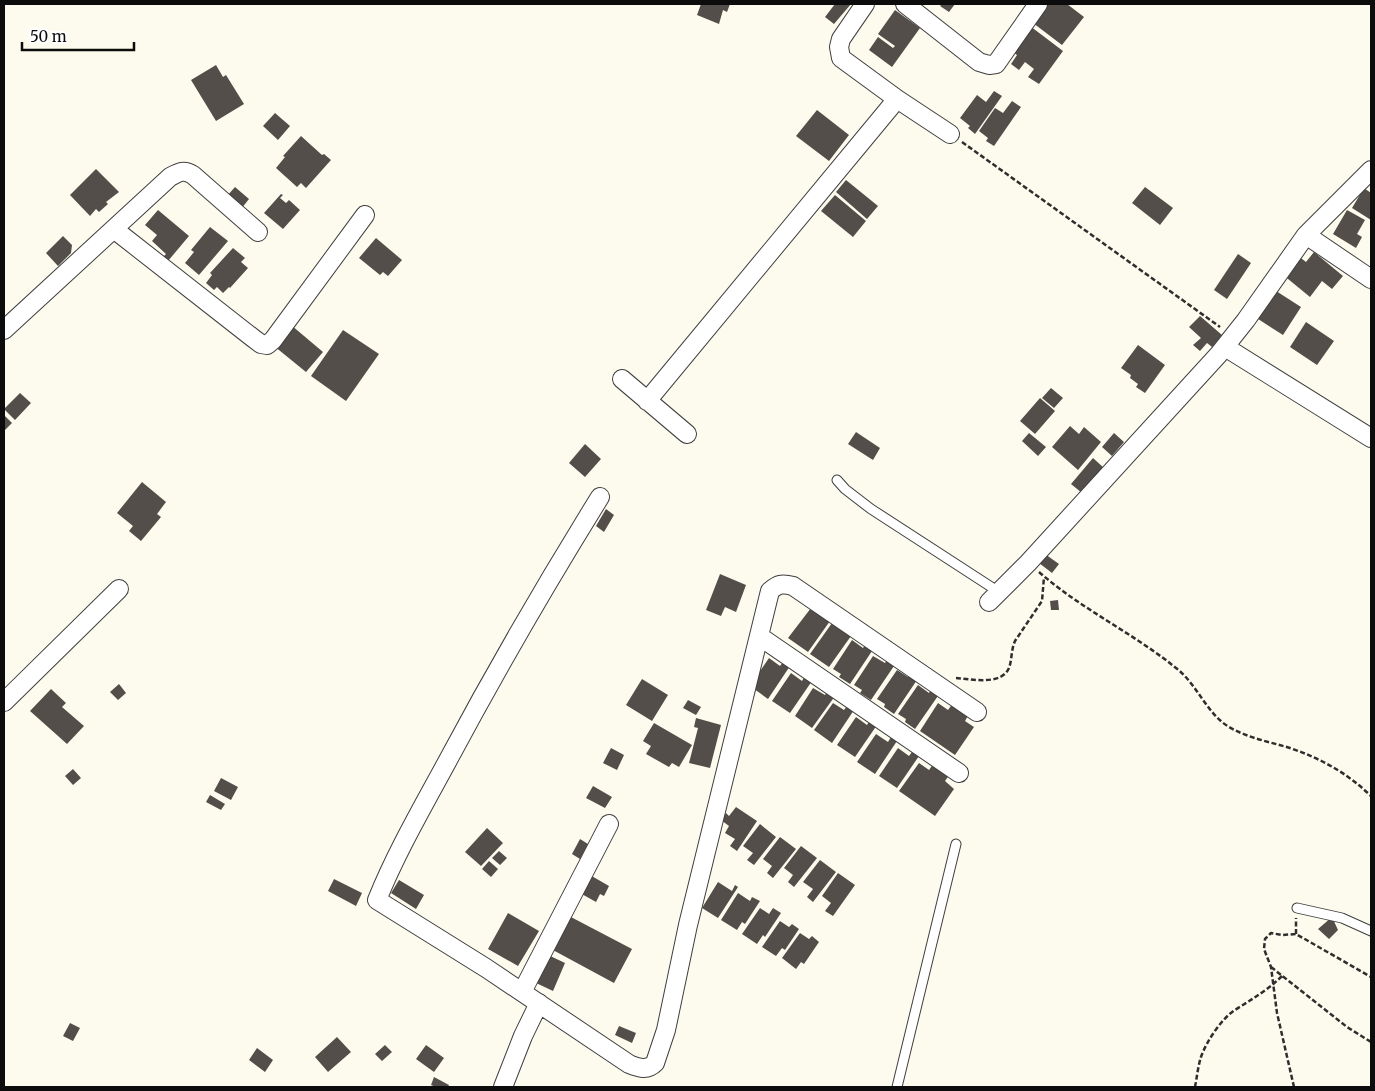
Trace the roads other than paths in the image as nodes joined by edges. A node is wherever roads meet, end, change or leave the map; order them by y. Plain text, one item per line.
1 (865, 4) edge
2 (905, 4) edge
3 (1038, 4) edge
4 (897, 99) junction
5 (950, 134) road end
6 (1371, 170) edge
7 (365, 215) dead end
8 (114, 230) junction
9 (258, 232) dead end
10 (1306, 235) junction
11 (1371, 279) edge
12 (4, 330) edge
13 (1230, 342) junction
14 (622, 379) dead end
15 (647, 401) junction
16 (687, 434) dead end
17 (1371, 438) edge
18 (837, 480) dead end
19 (600, 497) dead end
20 (119, 589) dead end
21 (994, 597) joint
22 (759, 636) junction
23 (4, 702) edge
24 (977, 712) dead end
25 (959, 772) dead end
26 (610, 824) dead end
27 (956, 844) dead end
28 (1297, 908) dead end
29 (1371, 931) edge
30 (522, 992) junction
31 (539, 1003) junction
32 (502, 1087) edge
33 (898, 1087) edge

1 - 4 street
2 - 3 street
4 - 5 street
4 - 15 street
6 - 10 street
7 - 8 street
8 - 9 street
8 - 12 street
10 - 11 street
10 - 13 street
13 - 17 street
13 - 21 street
14 - 15 street
15 - 16 street
18 - 21 lane
19 - 30 street
20 - 23 street
22 - 24 street
22 - 25 street
22 - 31 street
26 - 30 street
27 - 33 lane
28 - 29 lane
30 - 31 street
31 - 32 street

